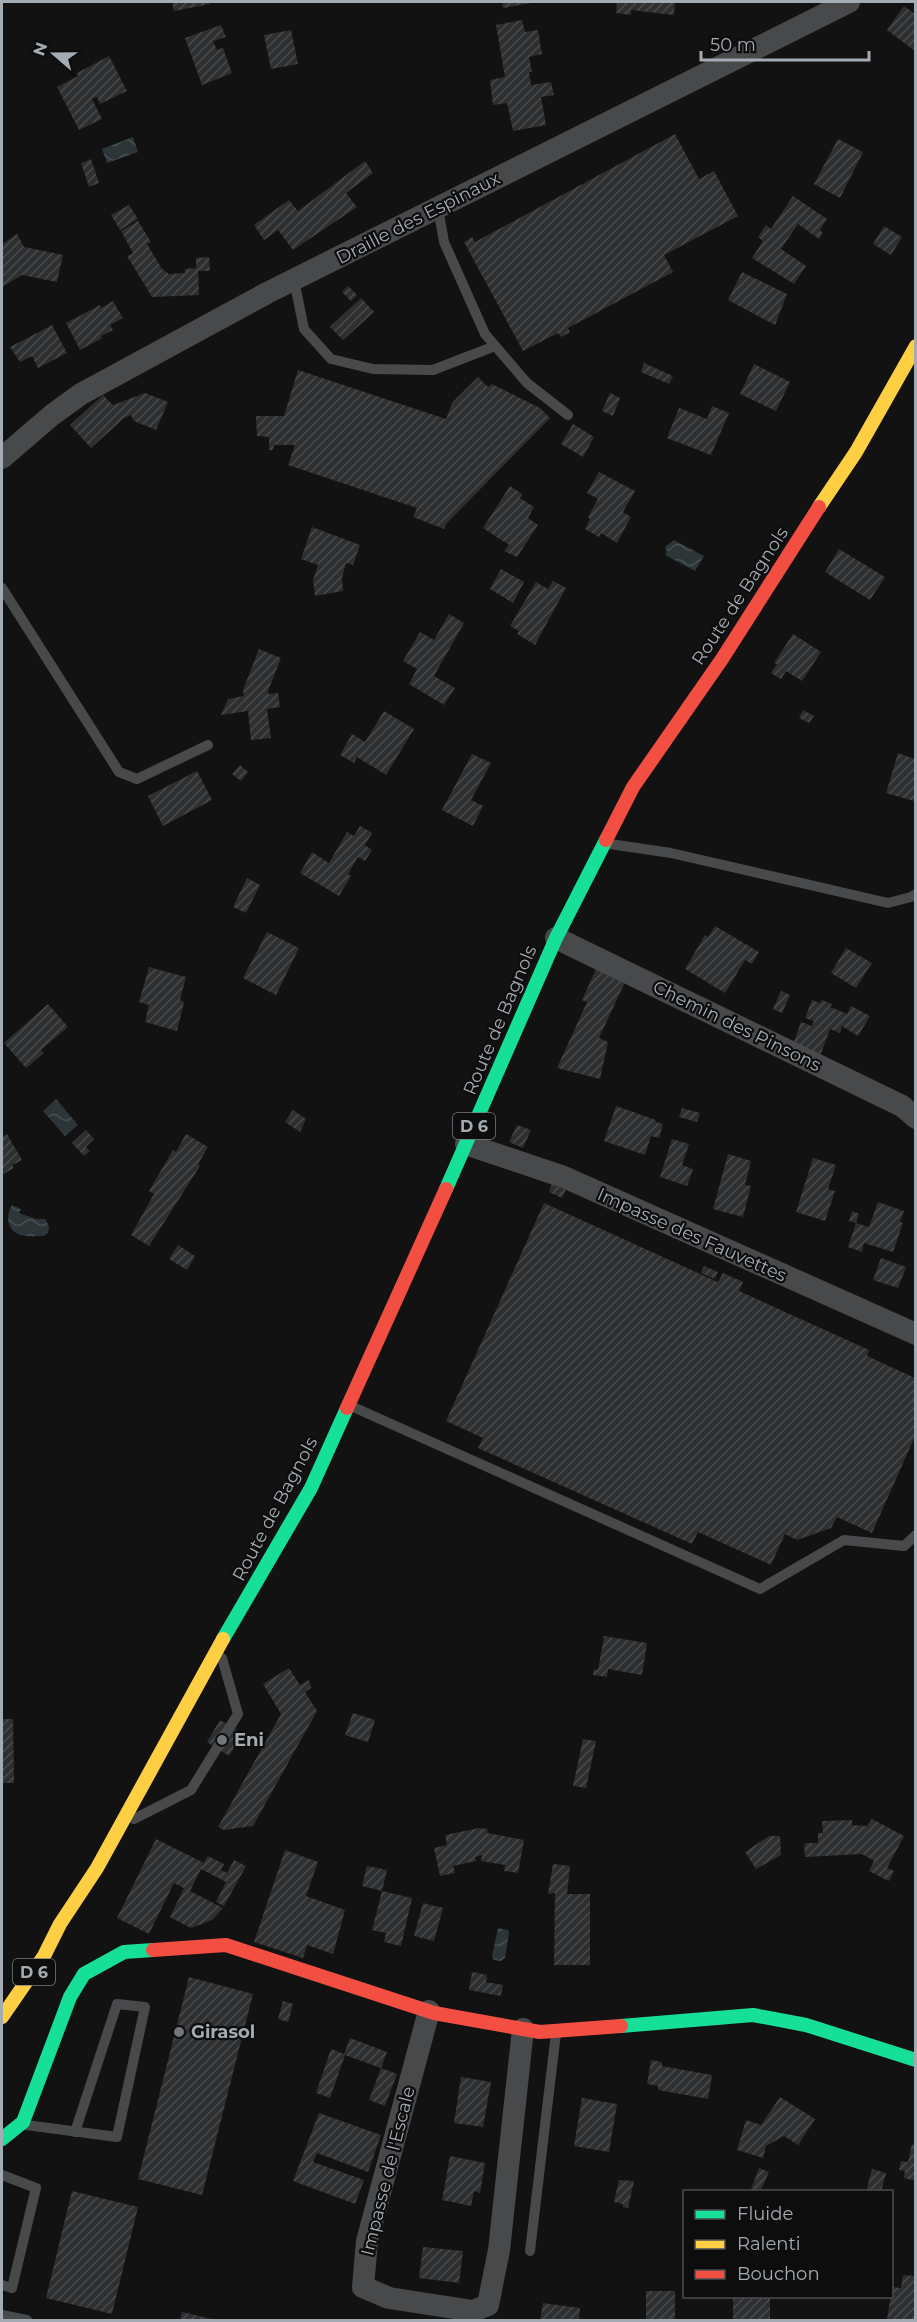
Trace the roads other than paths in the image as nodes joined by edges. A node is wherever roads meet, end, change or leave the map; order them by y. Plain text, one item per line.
1 (849, 2) edge
2 (438, 208) junction
3 (294, 280) junction
4 (495, 346) junction
5 (915, 346) edge
6 (568, 416) dead end
7 (2, 458) edge
8 (2, 588) edge
9 (208, 745) dead end
10 (603, 843) junction
11 (915, 894) edge
12 (556, 938) junction
13 (915, 1118) edge
14 (466, 1143) junction
15 (915, 1334) edge
16 (348, 1405) junction
17 (915, 1535) edge
18 (219, 1647) junction
19 (120, 1826) junction
20 (60, 1924) junction
21 (27, 1956) dead end
22 (429, 2011) junction
23 (2, 2017) edge
24 (523, 2029) junction
25 (556, 2030) junction
26 (915, 2060) edge
27 (20, 2124) junction
28 (75, 2132) junction
29 (2, 2139) edge
30 (2, 2175) edge
31 (530, 2251) dead end
32 (2, 2285) edge
33 (2, 2315) edge
34 (27, 2320) edge

1 - 2 street, Draille des Espinaux
2 - 3 street, Draille des Espinaux
2 - 4 lane
3 - 4 lane
3 - 7 street, Draille des Espinaux
4 - 6 lane
5 - 10 main road, Route de Bagnols / D 6
8 - 9 lane
10 - 11 lane
10 - 12 main road, Route de Bagnols / D 6
12 - 13 street, Chemin des Pinsons
12 - 14 main road, Route de Bagnols / D 6
14 - 15 street, Impasse des Fauvettes
14 - 16 main road, Route de Bagnols / D 6
16 - 17 lane
16 - 18 main road, Route de Bagnols / D 6
18 - 19 main road, Route de Bagnols / D 6
18 - 19 lane
19 - 20 main road, Route de Bagnols / D 6
20 - 21 main road, D 6
20 - 23 main road, D 6
22 - 24 main road
22 - 24 street, Impasse de l'Escale
22 - 27 main road
24 - 25 main road
25 - 26 main road
25 - 31 lane
27 - 28 lane
27 - 29 main road
28 - 28 lane
30 - 32 lane
33 - 34 lane

